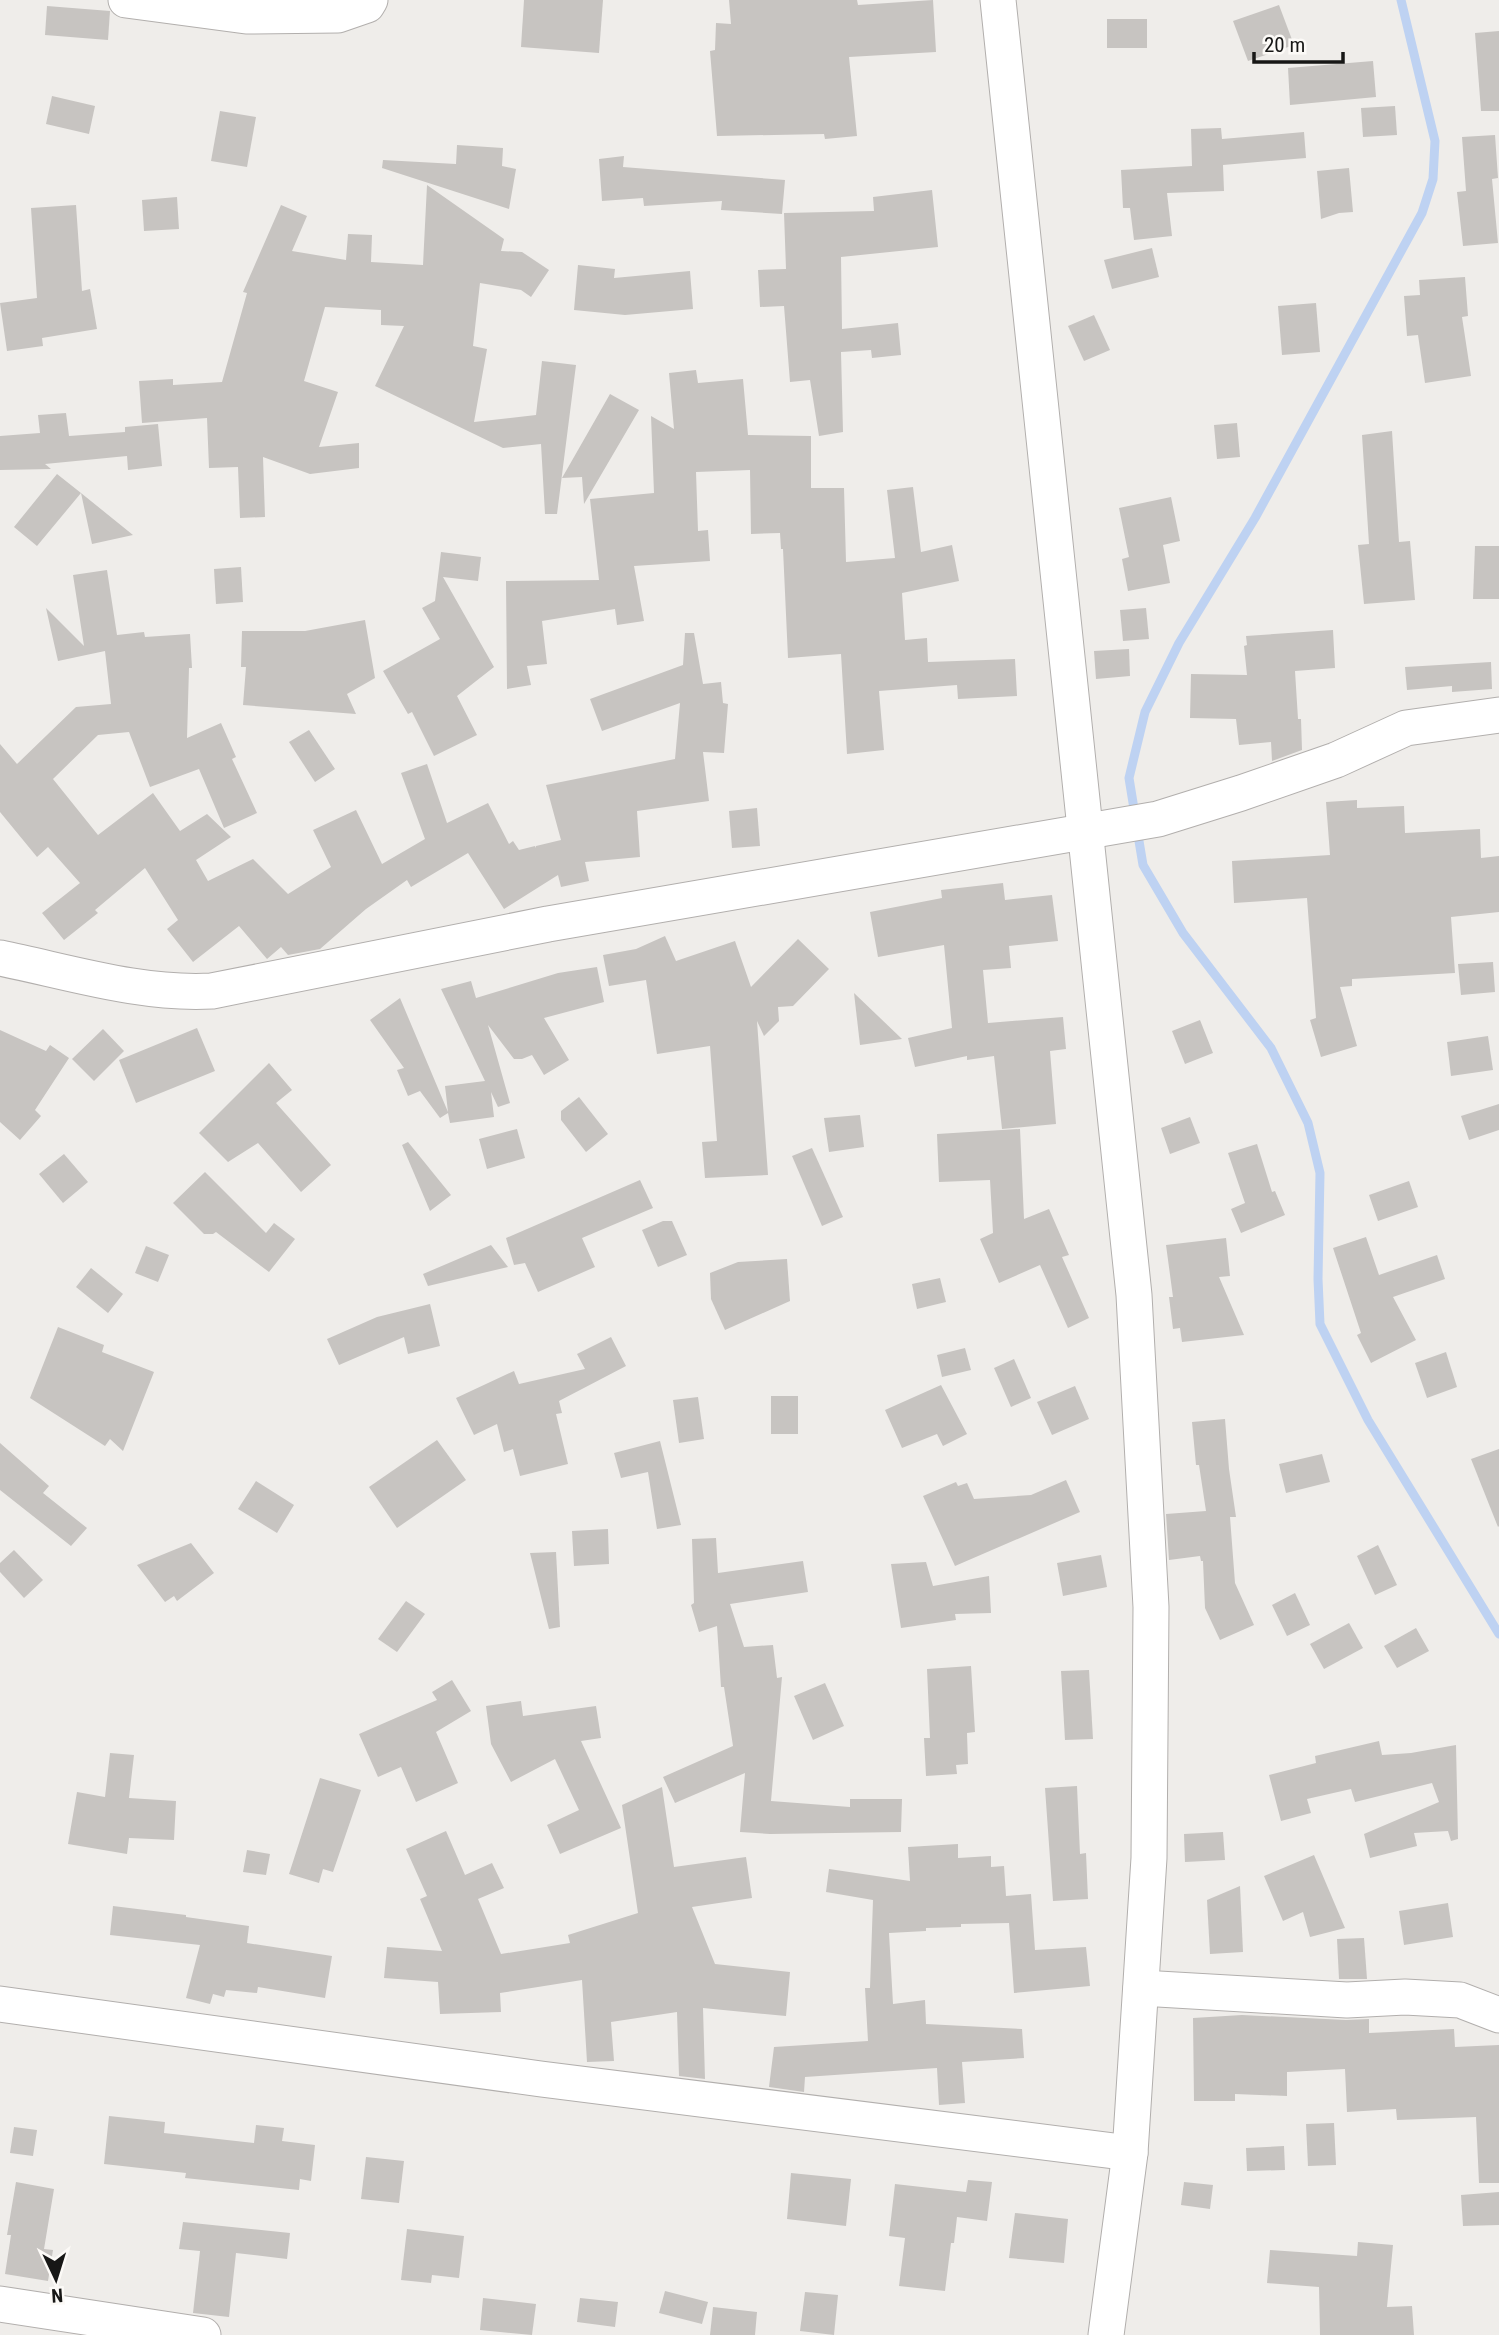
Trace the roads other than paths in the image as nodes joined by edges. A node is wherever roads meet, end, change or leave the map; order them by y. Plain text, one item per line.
1 (126, 0) edge
2 (370, 0) edge
3 (998, 0) edge
4 (1499, 715) edge
5 (1096, 829) junction
6 (0, 958) edge
7 (1141, 1988) junction
8 (0, 2004) edge
9 (1499, 2015) edge
10 (1130, 2153) junction
11 (0, 2304) edge
12 (203, 2335) edge
13 (1106, 2335) edge

1 - 2 street
3 - 5 street
4 - 5 street
5 - 6 street
5 - 7 street
7 - 9 street
7 - 10 street
8 - 10 street
10 - 13 street
11 - 12 street

